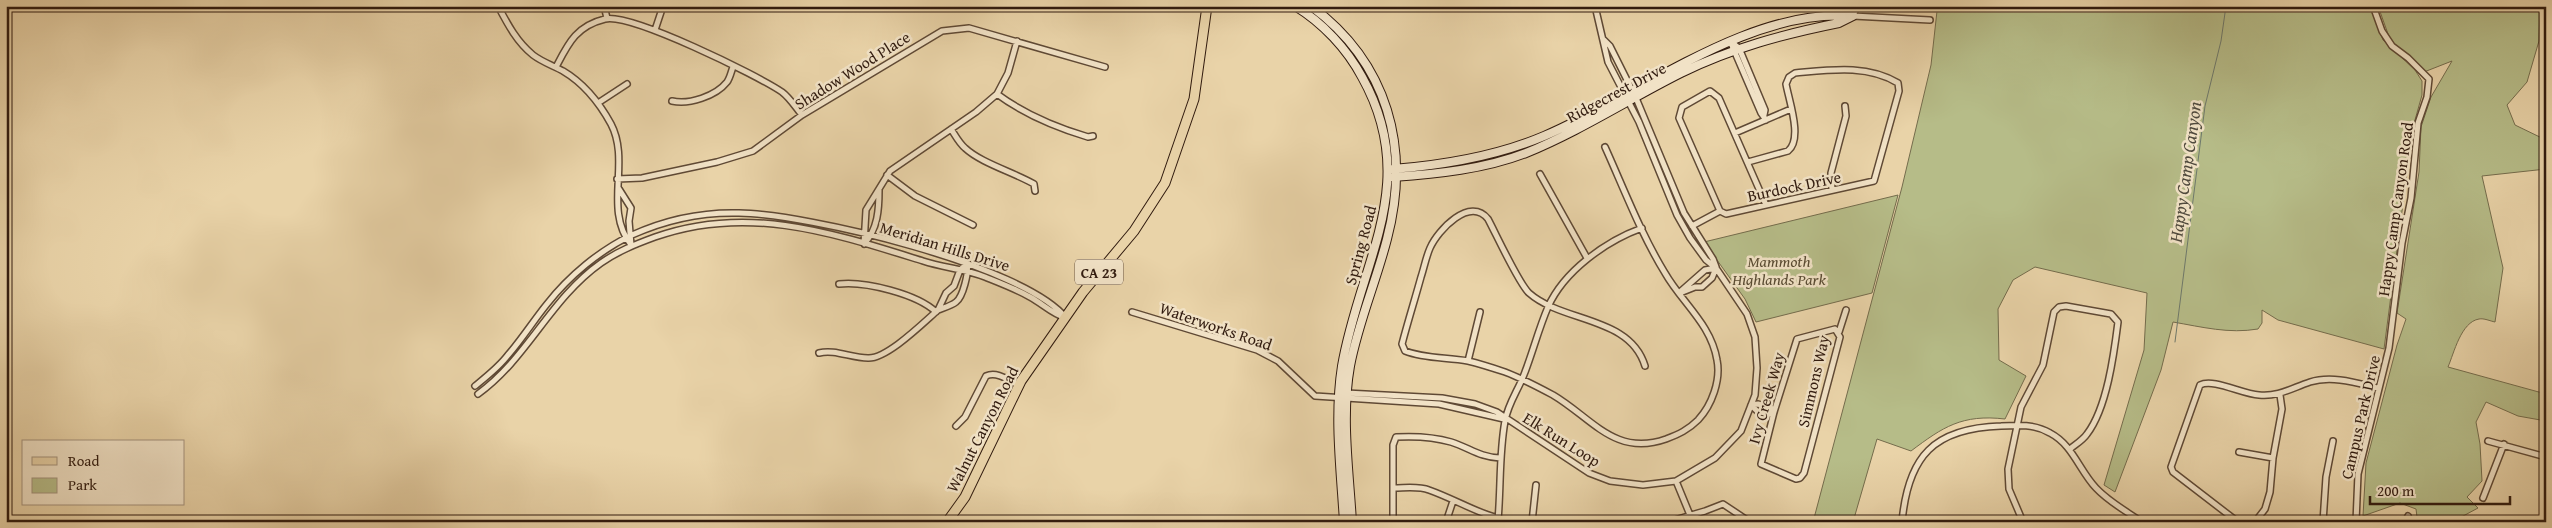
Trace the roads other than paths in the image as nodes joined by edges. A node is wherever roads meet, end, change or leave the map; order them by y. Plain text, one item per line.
1 (498, 6) edge
2 (604, 6) edge
3 (663, 6) edge
4 (1206, 6) edge
5 (1295, 6) edge
6 (1311, 6) edge
7 (1595, 6) edge
8 (1850, 6) edge
9 (1857, 6) edge
10 (2373, 6) edge
11 (1853, 16) junction
12 (606, 18) junction
13 (1930, 20) dead end
14 (655, 30) junction
15 (1604, 40) junction
16 (1017, 41) junction
17 (1730, 41) junction
18 (1736, 50) junction
19 (1106, 66) dead end
20 (734, 67) junction
21 (556, 68) junction
22 (627, 84) dead end
23 (997, 94) junction
24 (1634, 94) junction
25 (1626, 99) junction
26 (672, 101) dead end
27 (598, 103) junction
28 (1845, 106) dead end
29 (1791, 109) junction
30 (802, 115) junction
31 (1765, 117) junction
32 (950, 129) junction
33 (1735, 133) junction
34 (1093, 136) dead end
35 (1605, 147) dead end
36 (1748, 162) junction
37 (1393, 173) junction
38 (1540, 174) dead end
39 (887, 175) junction
40 (617, 179) junction
41 (619, 189) junction
42 (879, 190) junction
43 (1832, 190) junction
44 (1035, 191) dead end
45 (627, 201) junction
46 (618, 202) junction
47 (869, 205) junction
48 (1766, 205) junction
49 (879, 207) junction
50 (1720, 211) junction
51 (973, 225) dead end
52 (1692, 226) junction
53 (1642, 228) junction
54 (632, 235) junction
55 (865, 235) junction
56 (871, 236) junction
57 (626, 239) junction
58 (864, 244) junction
59 (632, 245) junction
60 (1587, 258) junction
61 (967, 264) junction
62 (1716, 268) junction
63 (960, 270) junction
64 (969, 272) junction
65 (840, 284) dead end
66 (946, 293) junction
67 (1680, 293) junction
68 (956, 302) junction
69 (547, 304) junction
70 (1548, 306) junction
71 (553, 309) junction
72 (1846, 310) dead end
73 (937, 311) junction
74 (1132, 312) dead end
75 (1480, 312) dead end
76 (1066, 318) junction
77 (1839, 332) junction
78 (1797, 339) joint
79 (2389, 348) joint
80 (819, 353) dead end
81 (1468, 361) junction
82 (1645, 366) dead end
83 (1522, 380) junction
84 (1018, 385) junction
85 (475, 386) dead end
86 (2378, 388) junction
87 (478, 394) dead end
88 (2280, 394) junction
89 (1344, 396) junction
90 (1751, 406) junction
91 (1774, 412) junction
92 (1505, 419) junction
93 (2017, 424) junction
94 (956, 426) dead end
95 (2488, 441) dead end
96 (2333, 442) dead end
97 (2504, 444) junction
98 (2070, 449) junction
99 (2239, 452) dead end
100 (2546, 457) edge
101 (1500, 458) junction
102 (2273, 458) junction
103 (1761, 464) joint
104 (1676, 481) junction
105 (1536, 485) dead end
106 (1394, 488) junction
107 (2483, 498) dead end
108 (1453, 501) junction
109 (1690, 515) junction
110 (1498, 520) junction
111 (1587, 521) edge
112 (947, 522) edge
113 (1344, 522) edge
114 (1352, 522) edge
115 (1393, 522) edge
116 (1446, 522) edge
117 (1517, 522) edge
118 (1532, 522) edge
119 (1560, 522) edge
120 (1612, 522) edge
121 (1668, 522) edge
122 (1750, 522) edge
123 (1902, 522) edge
124 (2023, 522) edge
125 (2142, 522) edge
126 (2238, 522) edge
127 (2255, 522) edge
128 (2323, 522) edge
129 (2356, 522) edge

1 - 21 street
2 - 12 street
3 - 14 street
4 - 76 main road, Walnut Canyon Road / CA 23
5 - 37 main road, Spring Road
6 - 37 main road, Spring Road
7 - 15 street, Elk Run Loop
8 - 11 street
9 - 11 street
10 - 79 street, Happy Camp Canyon Road
11 - 13 street, Ridgecrest Drive
11 - 17 main road, Ridgecrest Drive
11 - 18 main road, Ridgecrest Drive
12 - 14 street
12 - 21 street
14 - 20 street
15 - 24 street, Elk Run Loop
15 - 25 street, Elk Run Loop
16 - 19 street, Shadow Wood Place
16 - 23 street
16 - 30 street, Shadow Wood Place
17 - 18 street
17 - 24 main road, Ridgecrest Drive
18 - 24 main road, Ridgecrest Drive
18 - 31 street
20 - 26 street
20 - 30 street
21 - 27 street
22 - 27 street
23 - 32 street
23 - 34 street
24 - 25 main road, Ridgecrest Drive
24 - 52 street, Elk Run Loop
25 - 37 main road, Ridgecrest Drive
25 - 62 street, Elk Run Loop
27 - 40 street
28 - 43 street
29 - 31 street
29 - 36 street
29 - 43 street, Burdock Drive
30 - 40 street, Shadow Wood Place
31 - 33 street
32 - 39 street
32 - 44 street
33 - 36 street
33 - 50 street
35 - 53 street
36 - 48 street
37 - 89 main road, Spring Road
38 - 60 street
39 - 42 street
39 - 51 street
40 - 41 street
41 - 45 street
41 - 46 street
42 - 47 street
42 - 49 street
43 - 48 street, Burdock Drive
45 - 46 street
45 - 54 street
46 - 57 street
47 - 49 street
47 - 55 street
48 - 50 street, Burdock Drive
49 - 56 street
50 - 52 street
52 - 62 street, Elk Run Loop
53 - 60 street
53 - 67 street
54 - 55 street, Meridian Hills Drive
54 - 57 street, Meridian Hills Drive
54 - 59 street
55 - 56 street, Meridian Hills Drive
55 - 58 street
56 - 58 street
56 - 61 street, Meridian Hills Drive
57 - 59 street
57 - 69 street, Meridian Hills Drive
58 - 59 street, Meridian Hills Drive
58 - 63 street, Meridian Hills Drive
59 - 71 street, Meridian Hills Drive
60 - 70 street
61 - 63 street
61 - 64 street
61 - 76 street, Meridian Hills Drive
62 - 67 street
62 - 67 street
62 - 90 street, Elk Run Loop
63 - 64 street, Meridian Hills Drive
63 - 66 street
64 - 68 street
64 - 76 street, Meridian Hills Drive
65 - 73 street
66 - 68 street
66 - 73 street
67 - 83 street
68 - 73 street
69 - 71 street
69 - 85 street, Meridian Hills Drive
70 - 81 street
70 - 82 street
70 - 83 street
71 - 87 street, Meridian Hills Drive
72 - 77 street
73 - 80 street
74 - 89 street, Waterworks Road
75 - 81 street
76 - 84 main road, Walnut Canyon Road / CA 23
77 - 78 street, Simmons Way
77 - 103 street, Simmons Way
78 - 91 street, Ivy Creek Way
79 - 86 street, Campus Park Drive
81 - 83 street
83 - 92 street
84 - 94 street
84 - 112 main road, Walnut Canyon Road / CA 23
86 - 88 street
86 - 129 street, Campus Park Drive
88 - 102 street
88 - 126 street
89 - 92 street, Elk Run Loop
89 - 113 main road, Spring Road
89 - 114 main road, Spring Road
90 - 91 street
90 - 104 street, Elk Run Loop
91 - 103 street, Ivy Creek Way
92 - 101 street
92 - 104 street, Elk Run Loop
93 - 98 street
93 - 98 street
93 - 123 street
93 - 124 street
95 - 97 street
96 - 128 street
97 - 100 street
97 - 107 street
98 - 125 street
99 - 102 street
101 - 106 street
101 - 110 street
102 - 127 street
104 - 109 street
105 - 118 street
106 - 108 street
106 - 115 street
108 - 110 street
108 - 116 street
109 - 121 street
109 - 122 street
110 - 117 street
111 - 119 street
111 - 120 street

